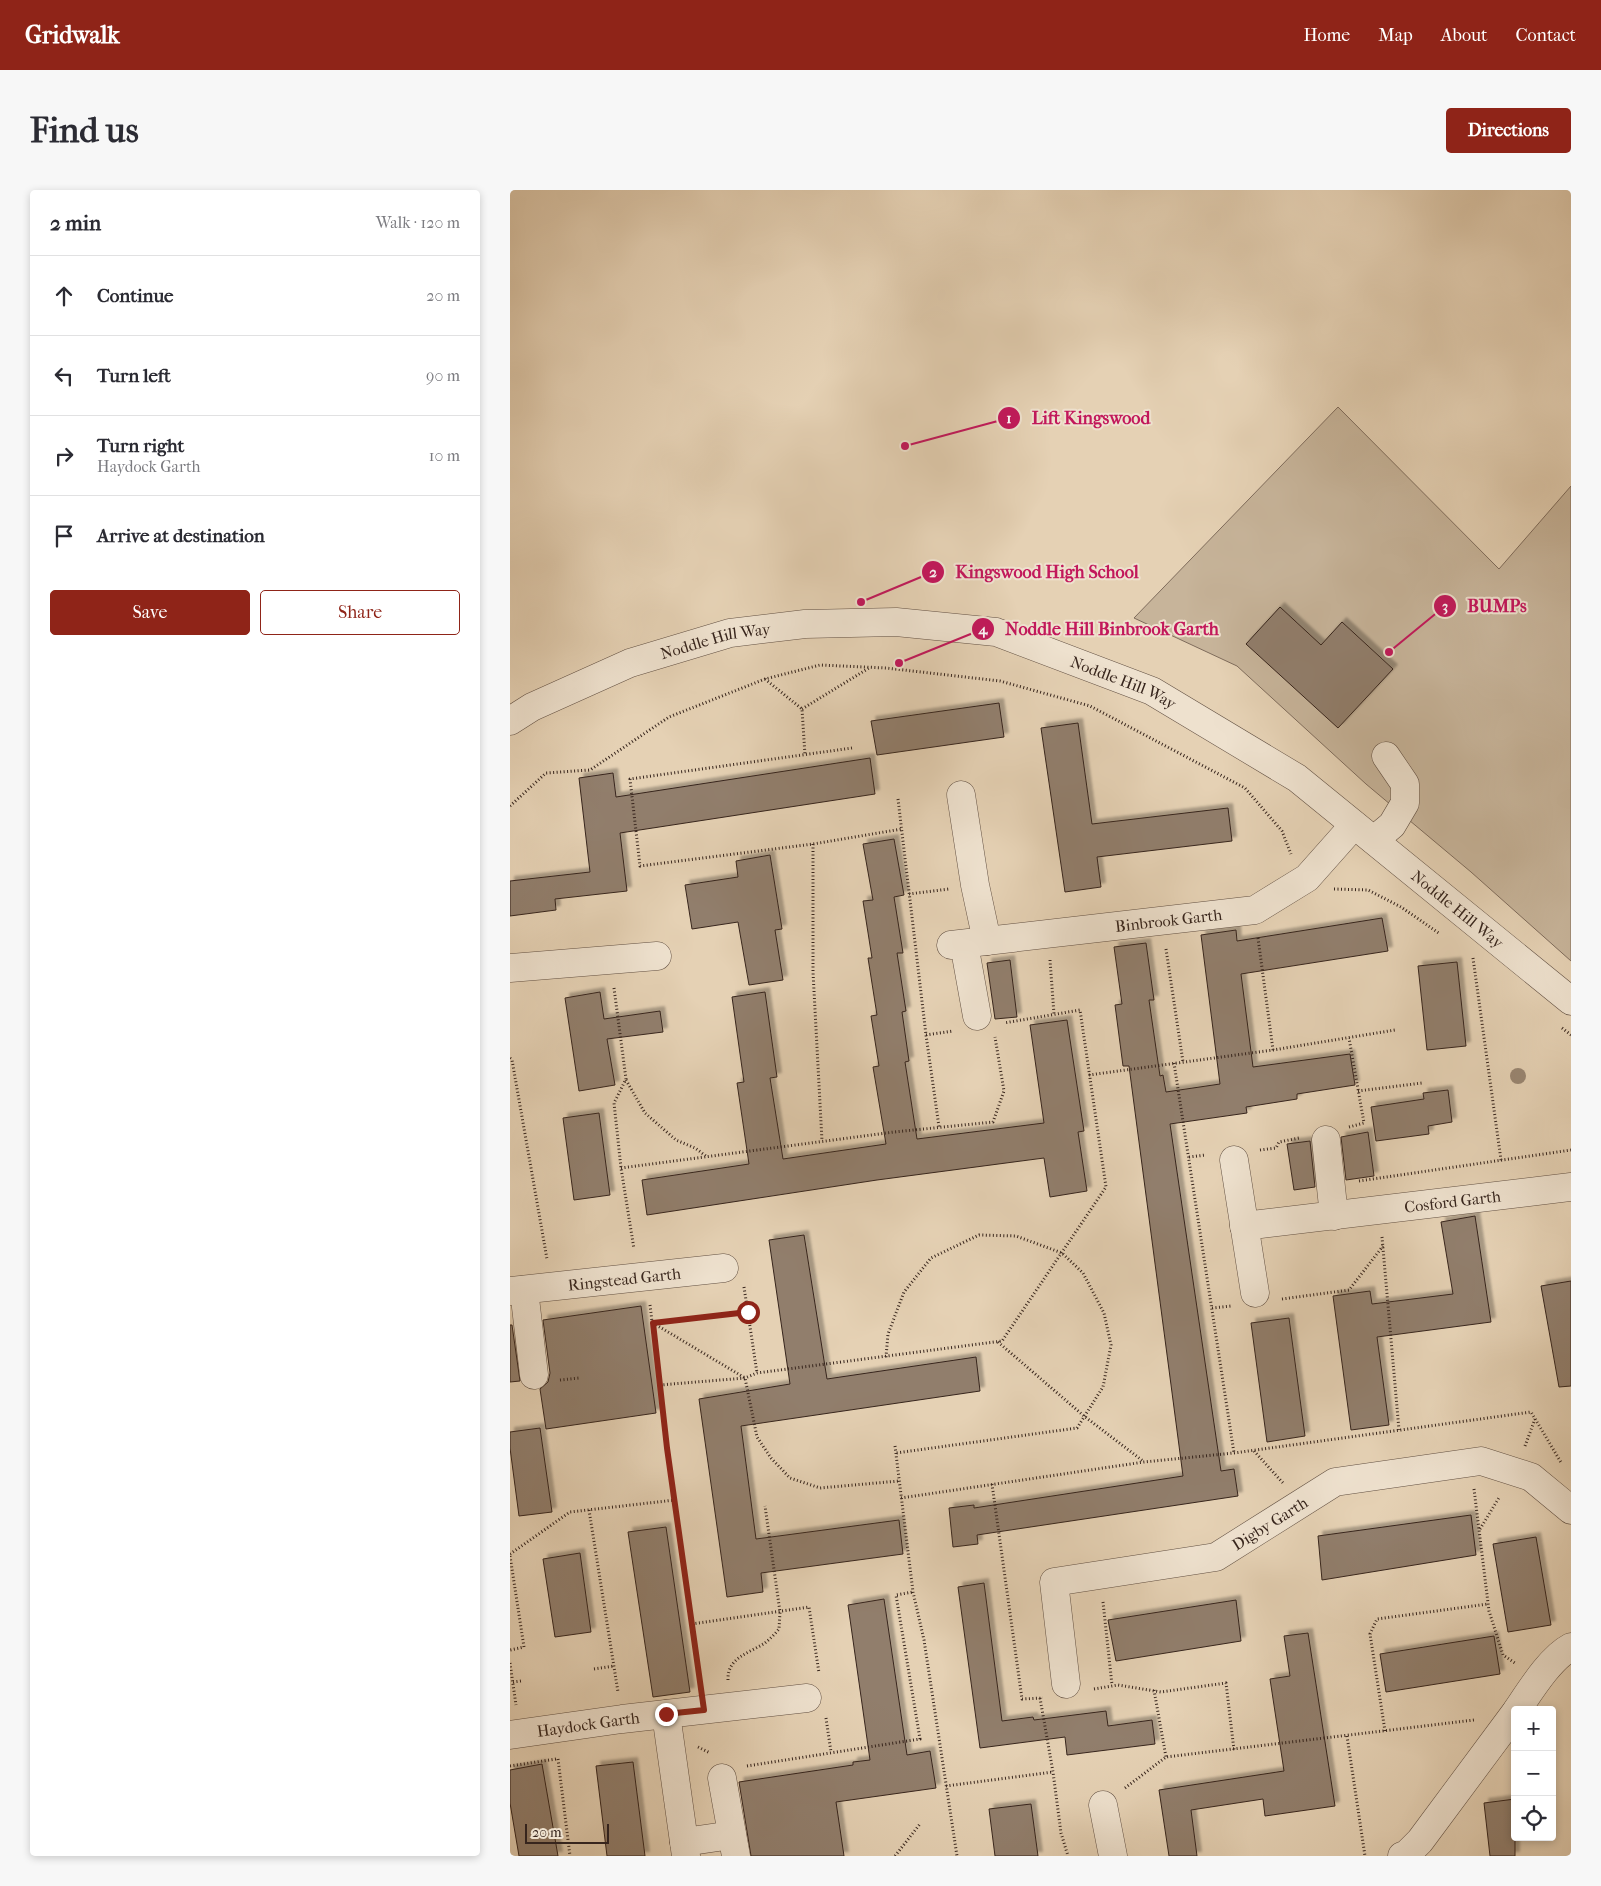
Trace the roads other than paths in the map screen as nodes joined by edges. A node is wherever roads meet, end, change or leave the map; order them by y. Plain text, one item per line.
1 (510, 721) edge
2 (1386, 756) dead end
3 (960, 795) dead end
4 (1364, 833) junction
5 (967, 943) junction
6 (657, 956) dead end
7 (510, 968) edge
8 (1564, 1012) edge
9 (986, 1025) road end
10 (1326, 1140) dead end
11 (1234, 1160) dead end
12 (1571, 1188) edge
13 (1334, 1216) junction
14 (1244, 1226) junction
15 (734, 1276) road end
16 (517, 1290) edge
17 (1255, 1299) road end
18 (534, 1375) dead end
19 (1571, 1510) edge
20 (1571, 1647) edge
21 (1067, 1690) road end
22 (807, 1698) dead end
23 (1519, 1706) edge
24 (666, 1714) junction
25 (1511, 1718) edge
26 (515, 1734) edge
27 (722, 1778) dead end
28 (1103, 1805) road end
29 (734, 1846) edge
30 (685, 1849) edge
31 (1113, 1856) edge
32 (1402, 1856) edge

1 - 4 street, Noddle Hill Way
2 - 4 street, Binbrook Garth
3 - 5 street
4 - 5 street, Binbrook Garth
4 - 8 street, Noddle Hill Way
5 - 9 street
6 - 7 street
10 - 13 street
11 - 14 street
12 - 13 street, Cosford Garth
13 - 14 street, Cosford Garth
14 - 17 street
15 - 16 street, Ringstead Garth
16 - 18 street, Ringstead Garth
19 - 21 street, Digby Garth
20 - 23 street
22 - 24 street, Haydock Garth
24 - 26 street, Haydock Garth
24 - 30 street
25 - 32 street
27 - 29 street
28 - 31 street
29 - 30 street

